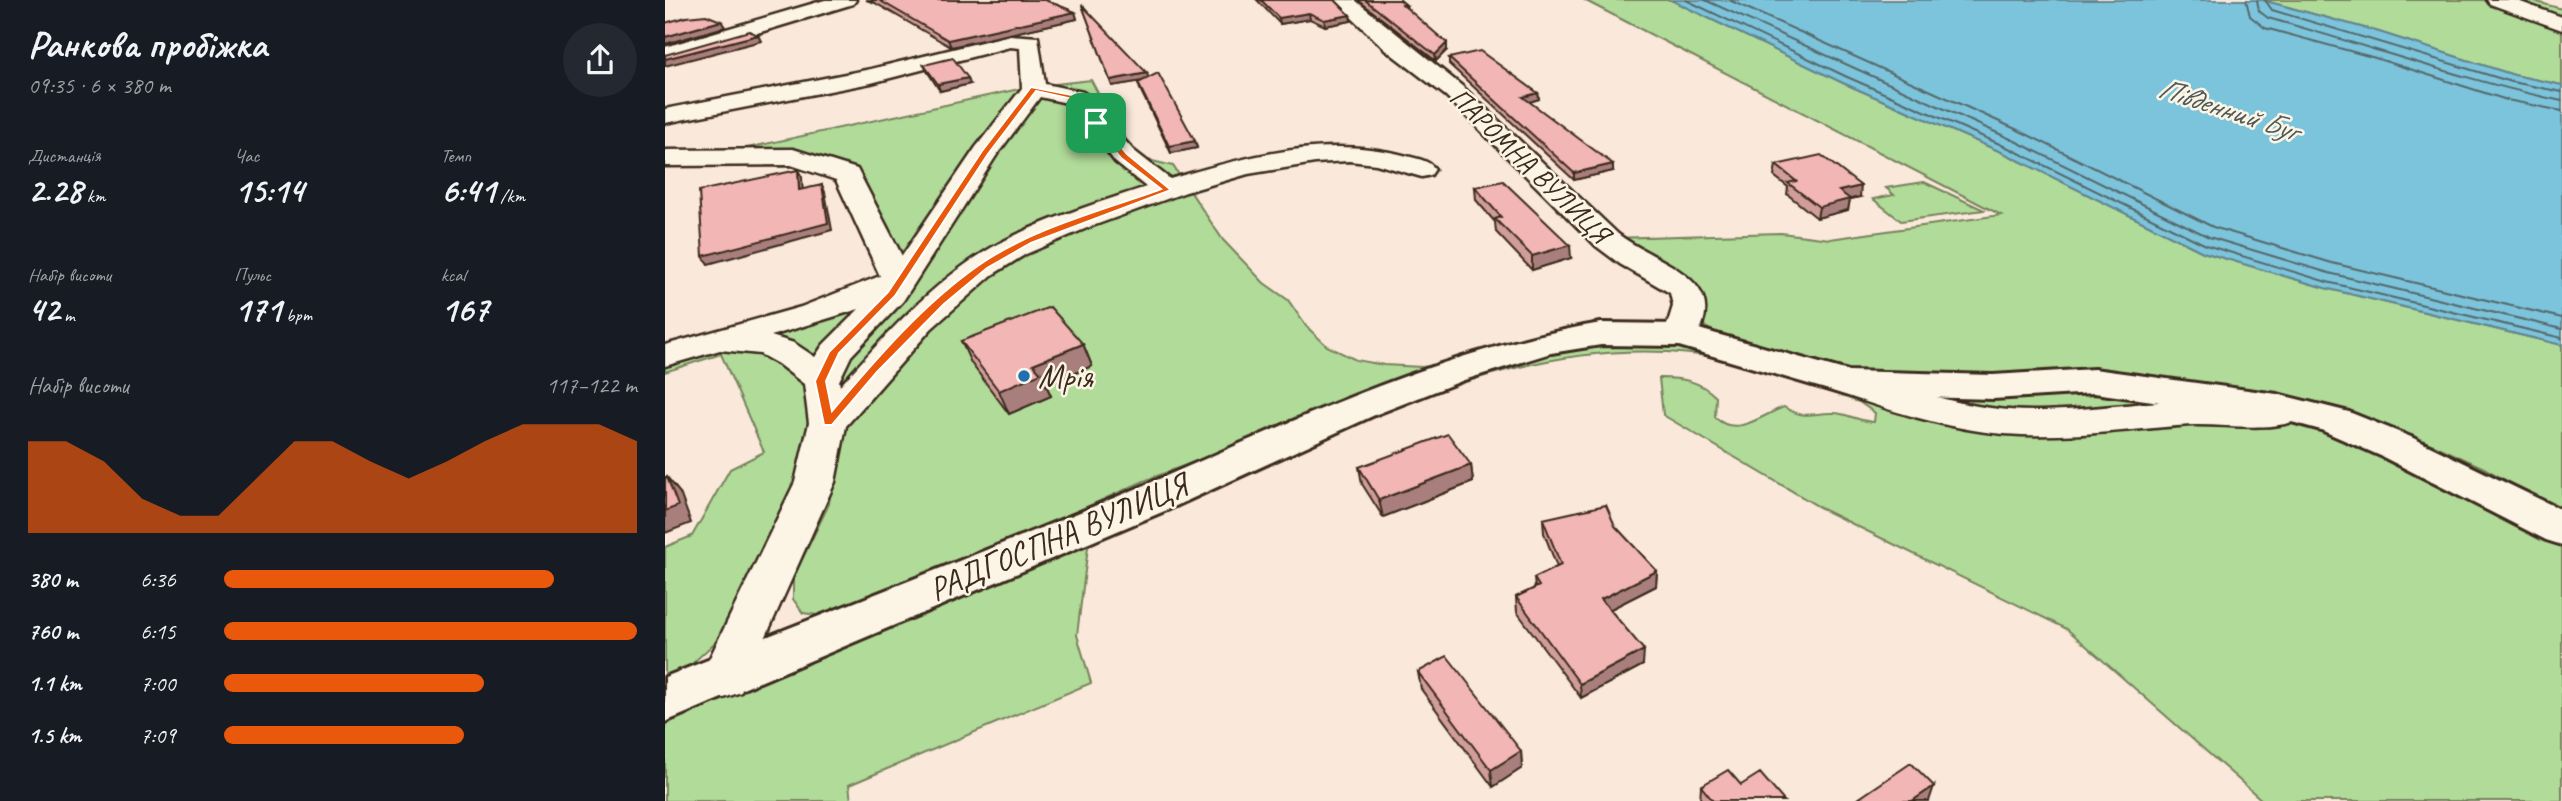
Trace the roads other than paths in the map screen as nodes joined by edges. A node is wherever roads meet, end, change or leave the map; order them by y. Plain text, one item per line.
1 (846, 0) edge
2 (1343, 0) edge
3 (2497, 0) edge
4 (2562, 24) edge
5 (665, 54) edge
6 (1034, 89) junction
7 (665, 116) edge
8 (665, 158) edge
9 (1422, 169) dead end
10 (1167, 190) junction
11 (898, 280) junction
12 (1681, 335) junction
13 (700, 344) junction
14 (665, 348) edge
15 (665, 356) edge
16 (821, 381) junction
17 (1846, 383) joint
18 (2335, 421) joint
19 (828, 423) junction
20 (2562, 529) edge
21 (724, 678) junction
22 (665, 700) edge

1 - 5 street
2 - 12 street, ПАРОМНА ВУЛИЦЯ
3 - 4 street
6 - 7 street
6 - 10 street
6 - 11 street
8 - 11 street
9 - 10 street
10 - 19 street
11 - 13 street
11 - 16 street
12 - 17 street, РАДГОСПНА ВУЛИЦЯ
12 - 21 street, РАДГОСПНА ВУЛИЦЯ
13 - 14 street
13 - 15 street
13 - 16 street
16 - 19 street
17 - 18 street
18 - 20 street
19 - 21 street
21 - 22 street, РАДГОСПНА ВУЛИЦЯ

